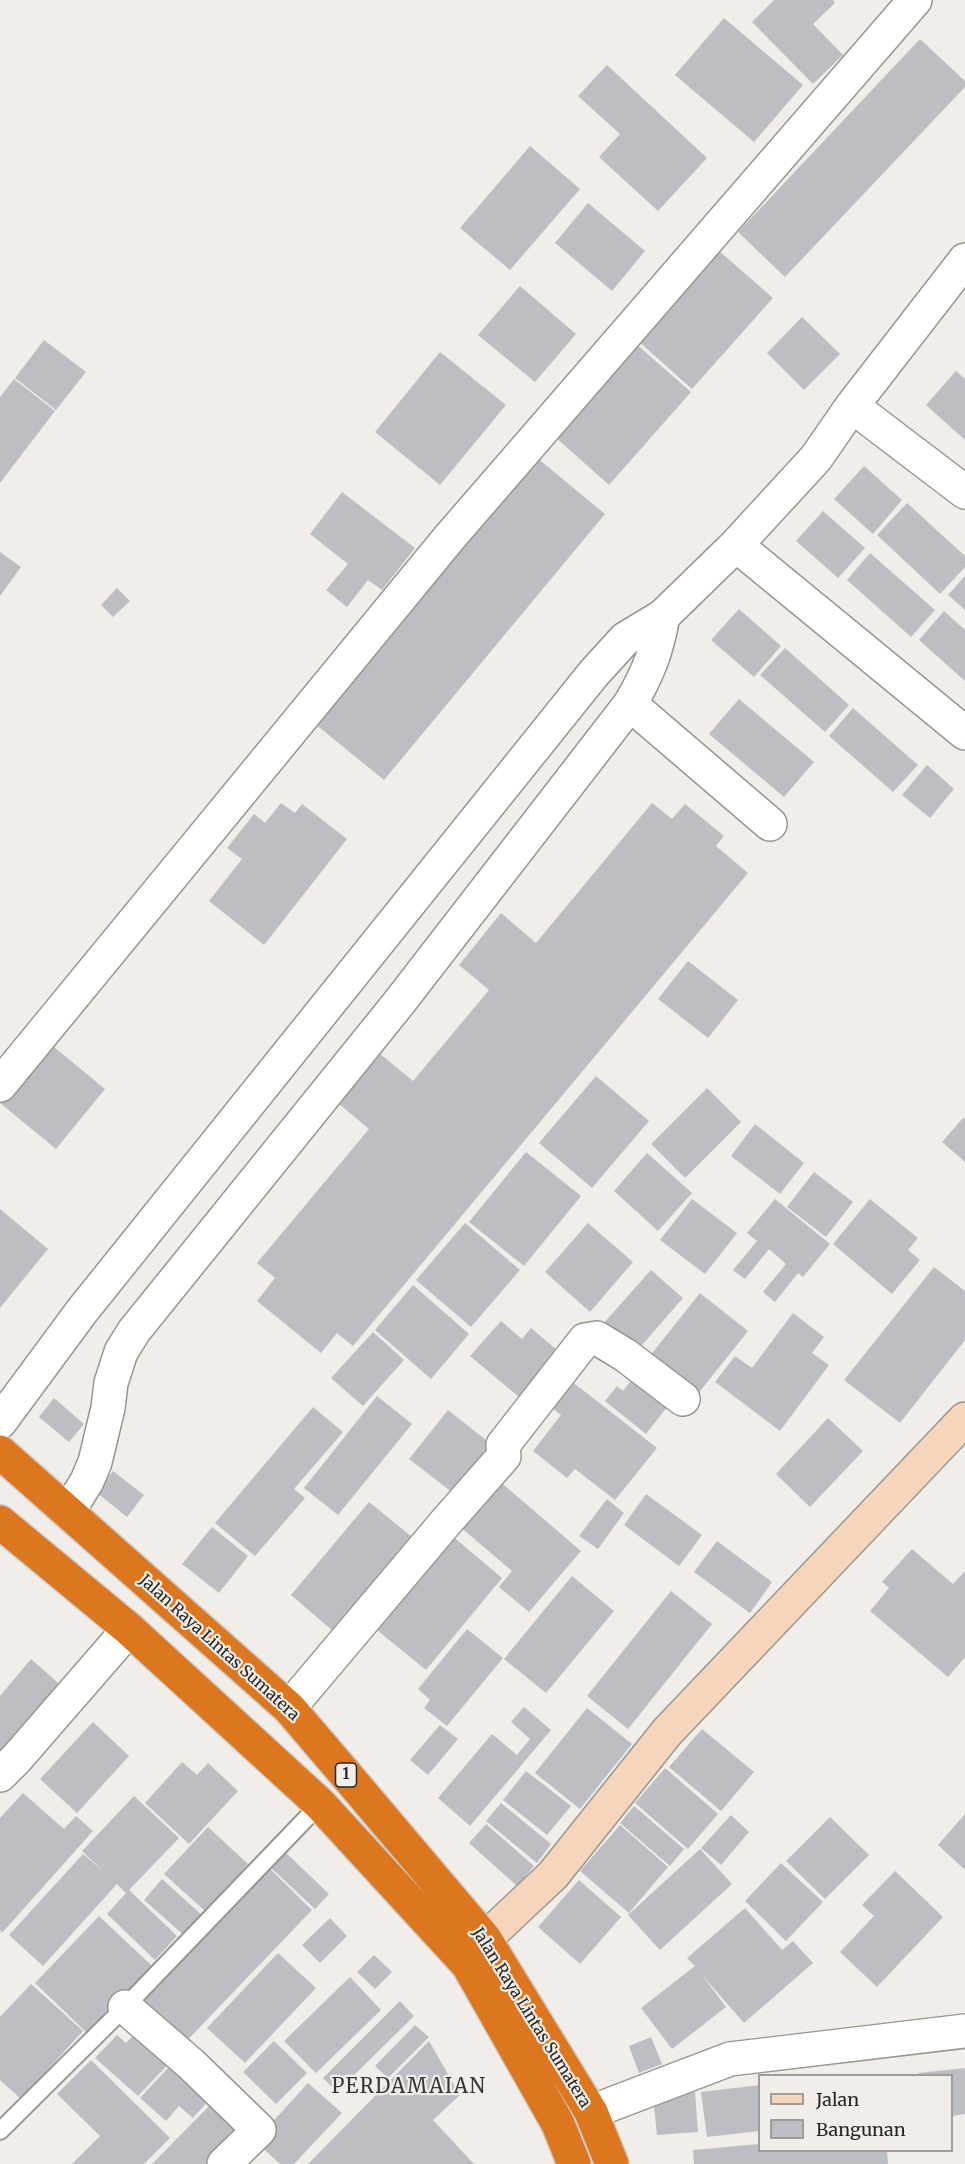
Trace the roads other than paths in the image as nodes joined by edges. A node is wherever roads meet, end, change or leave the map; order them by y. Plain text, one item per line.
1 (915, 0) edge
2 (965, 260) edge
3 (852, 406) junction
4 (965, 492) edge
5 (736, 545) junction
6 (663, 616) junction
7 (630, 704) junction
8 (965, 733) edge
9 (770, 824) dead end
10 (0, 1084) edge
11 (683, 1399) dead end
12 (965, 1419) edge
13 (0, 1422) edge
14 (0, 1452) edge
15 (68, 1512) junction
16 (0, 1522) edge
17 (129, 1629) junction
18 (289, 1708) junction
19 (0, 1775) edge
20 (320, 1804) junction
21 (485, 1939) junction
22 (124, 2007) junction
23 (965, 2031) edge
24 (591, 2112) junction
25 (0, 2131) edge
26 (224, 2164) edge
27 (574, 2164) edge
28 (612, 2164) edge

1 - 10 street
2 - 3 street
3 - 4 street
3 - 5 street
5 - 6 street
5 - 8 street
6 - 7 street
6 - 13 street
7 - 9 street
7 - 15 street
11 - 18 street
12 - 21 street
14 - 15 highway, Jalan Raya Lintas Sumatera / 1
15 - 18 highway, Jalan Raya Lintas Sumatera / 1
16 - 17 highway, Jalan Raya Lintas Sumatera / 1
17 - 19 street
17 - 20 highway, Jalan Raya Lintas Sumatera / 1
18 - 21 highway, Jalan Raya Lintas Sumatera / 1
20 - 22 lane
20 - 27 highway, Jalan Raya Lintas Sumatera / 1
21 - 24 highway, Jalan Raya Lintas Sumatera / 1
22 - 25 lane
22 - 26 street
23 - 24 street
24 - 28 highway, Jalan Raya Lintas Sumatera / 1

